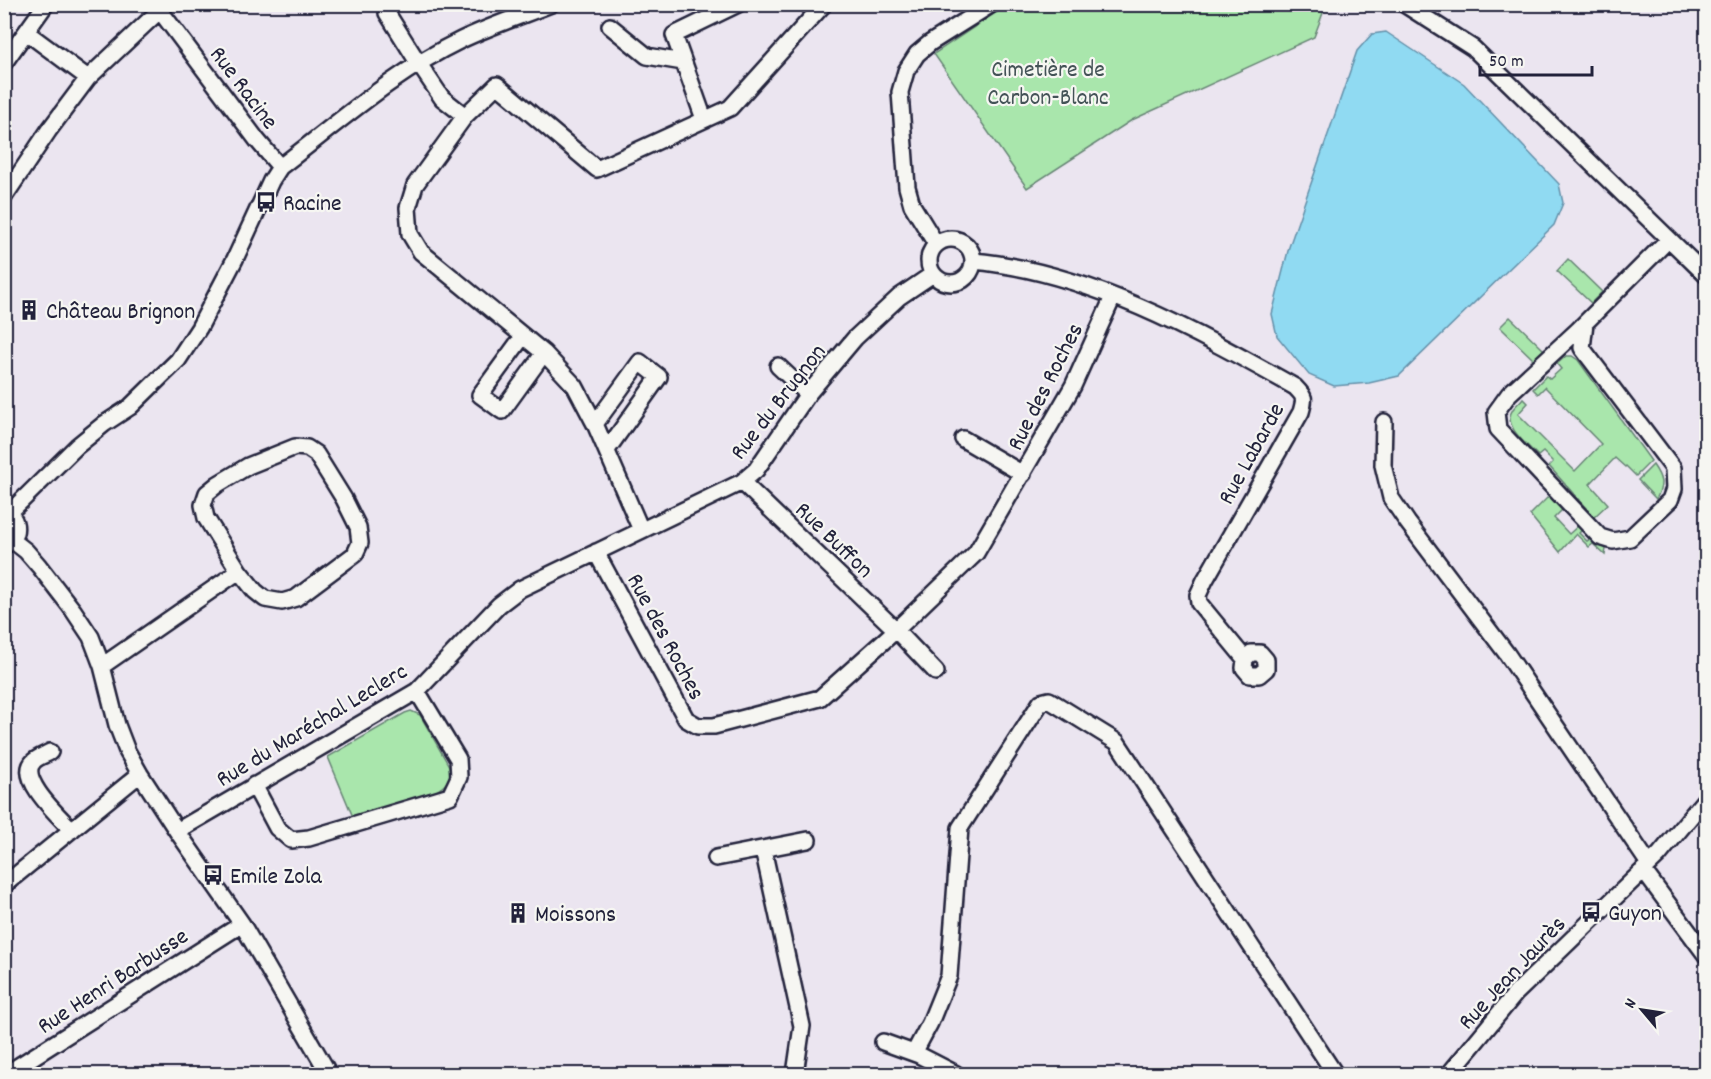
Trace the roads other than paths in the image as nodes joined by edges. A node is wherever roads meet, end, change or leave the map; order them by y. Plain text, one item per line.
1 (46, 4) edge
2 (551, 4) edge
3 (738, 4) edge
4 (824, 4) edge
5 (992, 4) edge
6 (1404, 4) edge
7 (157, 8) edge
8 (387, 13) dead end
9 (610, 26) dead end
10 (27, 32) junction
11 (683, 62) junction
12 (4, 63) edge
13 (418, 64) junction
14 (88, 78) junction
15 (465, 116) junction
16 (704, 119) junction
17 (280, 167) junction
18 (4, 197) edge
19 (1669, 239) junction
20 (936, 244) junction
21 (973, 261) junction
22 (933, 274) junction
23 (1707, 275) edge
24 (1113, 297) junction
25 (1585, 323) junction
26 (523, 336) junction
27 (1563, 344) junction
28 (1582, 348) junction
29 (544, 353) junction
30 (778, 366) dead end
31 (808, 394) junction
32 (1384, 422) dead end
33 (595, 424) junction
34 (963, 439) dead end
35 (607, 450) junction
36 (1023, 474) junction
37 (742, 482) junction
38 (7, 511) edge
39 (641, 530) junction
40 (8, 543) edge
41 (596, 552) junction
42 (239, 571) junction
43 (896, 630) junction
44 (1248, 656) dead end
45 (102, 666) junction
46 (936, 672) dead end
47 (417, 691) junction
48 (50, 752) dead end
49 (140, 774) junction
50 (254, 785) junction
51 (1707, 798) edge
52 (72, 830) junction
53 (177, 831) junction
54 (808, 840) dead end
55 (763, 849) junction
56 (716, 858) dead end
57 (1646, 867) junction
58 (4, 885) edge
59 (242, 924) junction
60 (1707, 955) edge
61 (884, 1042) dead end
62 (914, 1053) junction
63 (6, 1074) edge
64 (329, 1074) edge
65 (795, 1074) edge
66 (956, 1074) edge
67 (1335, 1074) edge
68 (1449, 1074) edge

1 - 10 street
2 - 13 street
3 - 11 street
4 - 16 street
5 - 20 street
6 - 19 street
7 - 14 street
7 - 17 street, Rue Racine
8 - 13 street
9 - 11 street
10 - 12 street
10 - 14 street
11 - 16 street
13 - 15 street
13 - 17 street
14 - 18 street
15 - 16 street
15 - 26 street
17 - 38 street
19 - 23 street
19 - 25 street
20 - 21 street
20 - 22 street
21 - 22 street
21 - 24 street
22 - 31 street, Rue du Brugnon
24 - 36 street, Rue des Roches
24 - 44 street, Rue Labarde
25 - 27 street
25 - 28 street
26 - 29 street
26 - 29 street
27 - 28 street
27 - 28 street
29 - 33 street
30 - 31 street
31 - 37 street, Rue du Brugnon
32 - 57 street
33 - 35 street
33 - 35 street
34 - 36 street
35 - 39 street
36 - 43 street, Rue des Roches
37 - 39 street, Rue du Brugnon
37 - 43 street, Rue Buffon
38 - 40 street
39 - 41 street, Rue du Maréchal Leclerc
40 - 45 street
41 - 43 street, Rue des Roches
41 - 47 street, Rue du Maréchal Leclerc
42 - 42 street
42 - 45 street
43 - 46 street
45 - 49 street
47 - 50 street, Rue du Maréchal Leclerc
47 - 50 street
48 - 52 street
49 - 52 street
49 - 53 street
50 - 53 street, Rue du Maréchal Leclerc
51 - 57 street, Rue Jean Jaurès
52 - 58 street
53 - 59 street
54 - 55 street
55 - 56 street
55 - 65 street
57 - 60 street
57 - 68 street, Rue Jean Jaurès
59 - 63 street, Rue Henri Barbusse
59 - 64 street
61 - 62 street
62 - 66 street
62 - 67 street

